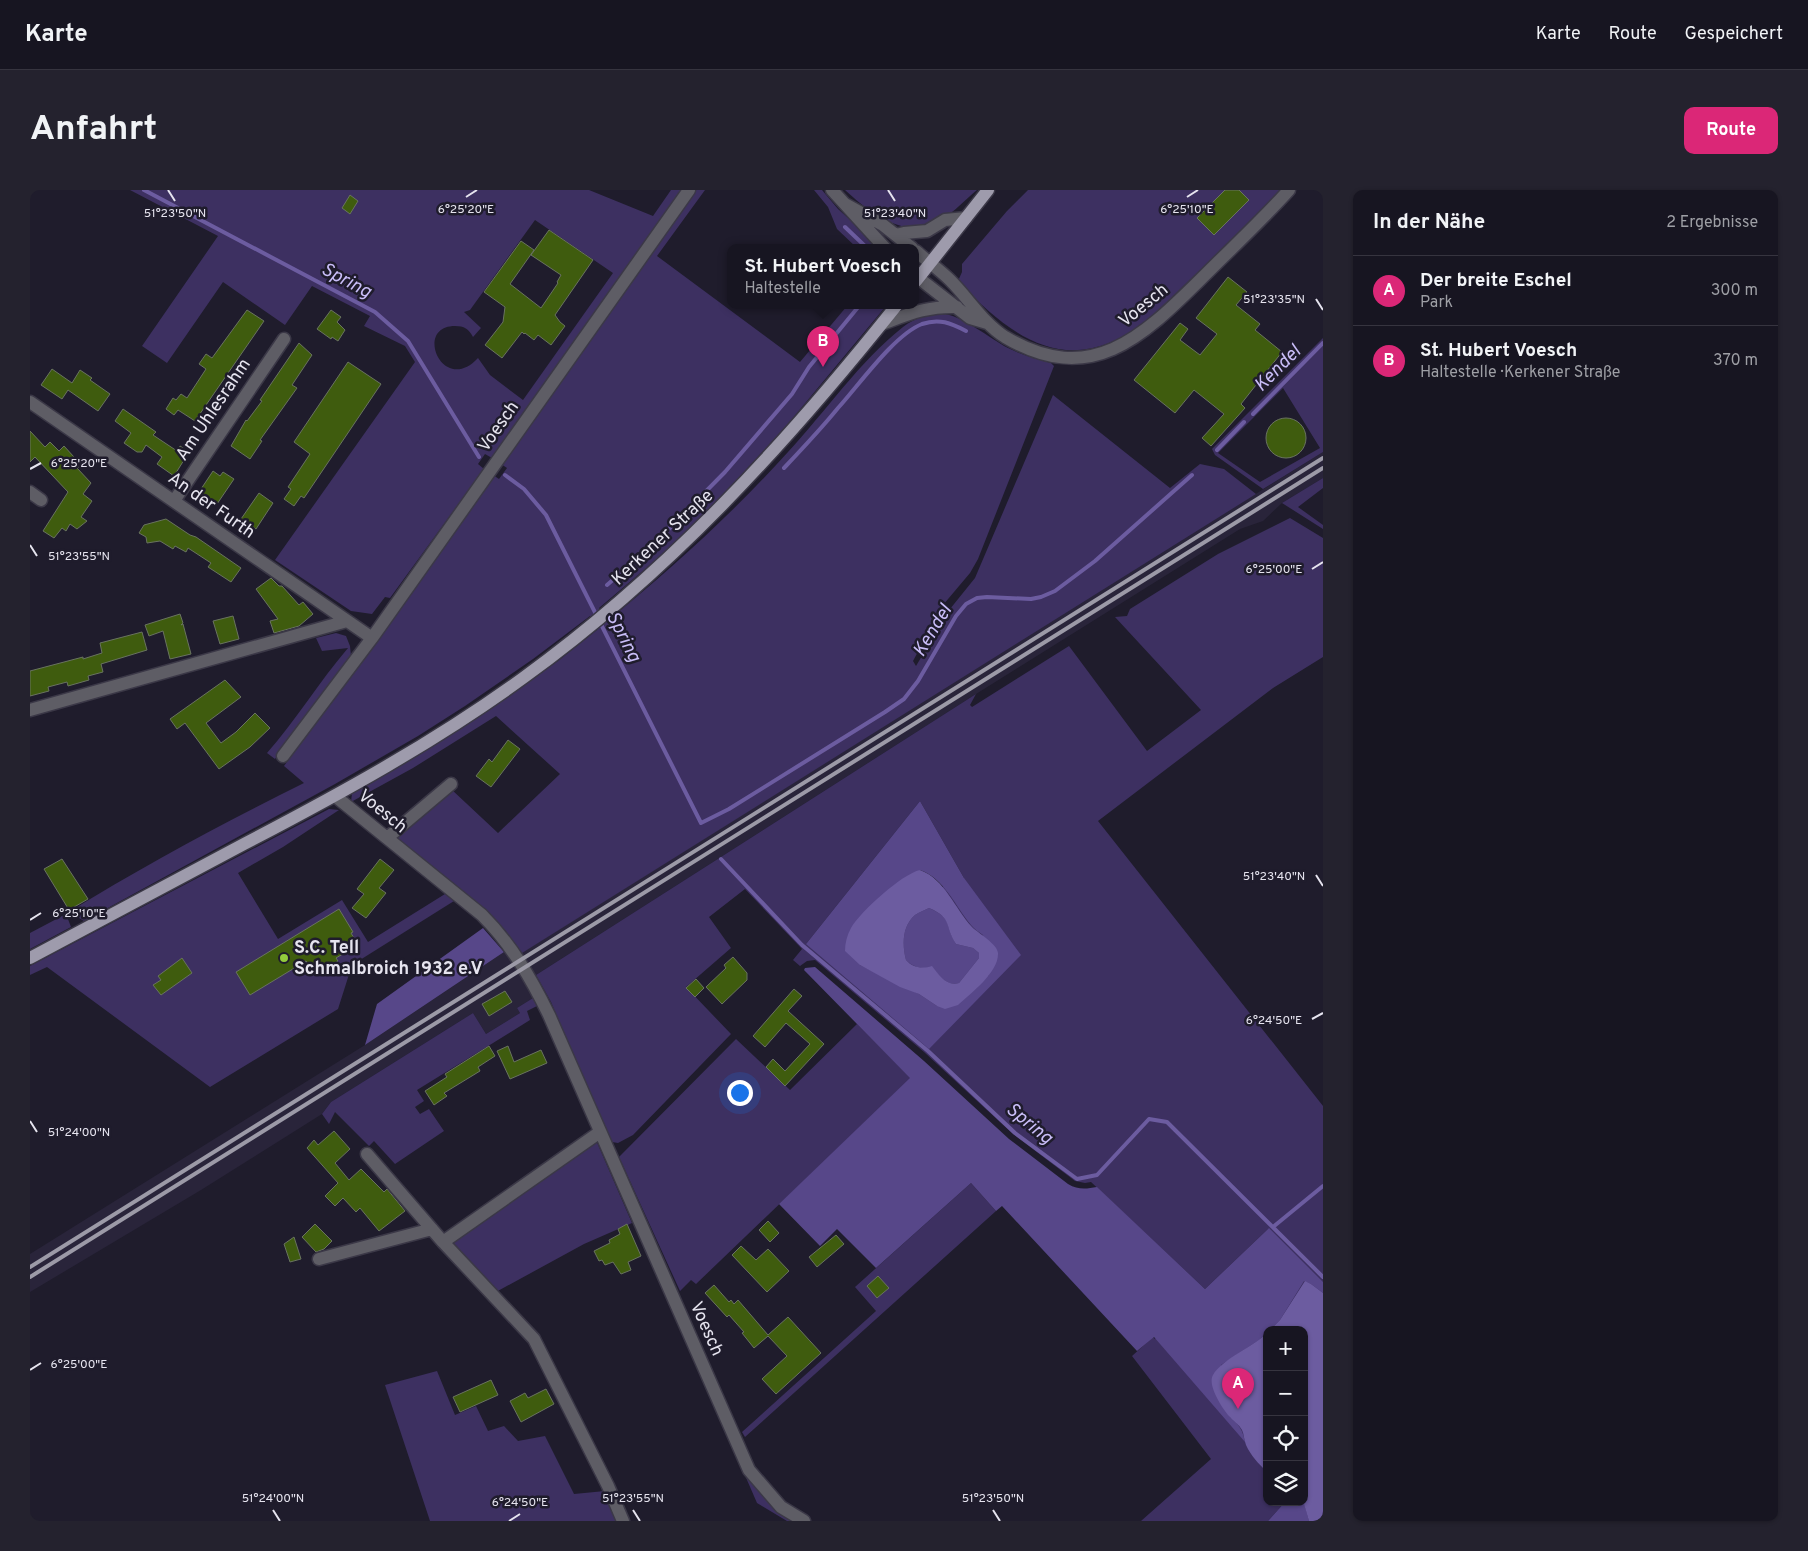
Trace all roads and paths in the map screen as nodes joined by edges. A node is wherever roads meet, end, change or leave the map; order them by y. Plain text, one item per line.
1 (689, 190) edge
2 (832, 190) edge
3 (988, 190) edge
4 (1289, 190) edge
5 (845, 204) junction
6 (966, 218) junction
7 (896, 235) junction
8 (882, 244) edge
9 (907, 244) edge
10 (919, 254) edge
11 (930, 263) junction
12 (919, 275) edge
13 (919, 280) edge
14 (957, 307) junction
15 (894, 309) edge
16 (987, 323) junction
17 (882, 324) junction
18 (284, 339) dead end
19 (30, 402) edge
20 (174, 501) junction
21 (347, 621) junction
22 (372, 638) junction
23 (30, 710) edge
24 (283, 756) dead end
25 (451, 784) dead end
26 (335, 796) junction
27 (387, 838) junction
28 (30, 958) edge
29 (600, 1132) junction
30 (367, 1154) dead end
31 (432, 1229) junction
32 (443, 1242) junction
33 (319, 1259) dead end
34 (623, 1521) edge
35 (804, 1521) edge

1 - 22 street, Voesch
2 - 5 street
3 - 6 main road
4 - 16 street, Voesch
5 - 7 street
5 - 8 street
6 - 7 street
6 - 11 main road
7 - 9 street
10 - 11 street, Voesch
11 - 12 main road
11 - 16 street, Voesch
13 - 14 street, Voesch
14 - 16 street, Voesch
14 - 17 street
15 - 17 main road, Kerkener Straße
17 - 26 main road, Kerkener Straße
18 - 20 street, Am Uhlesrahm
19 - 20 street, An der Furth
20 - 21 street, An der Furth
21 - 22 street, An der Furth
21 - 23 street
22 - 24 street, Voesch
25 - 27 street
26 - 27 street, Voesch
26 - 28 main road, Voesch
27 - 29 street, Voesch
29 - 32 street
29 - 35 street, Voesch
30 - 31 street
31 - 32 street
31 - 33 street
32 - 34 street

